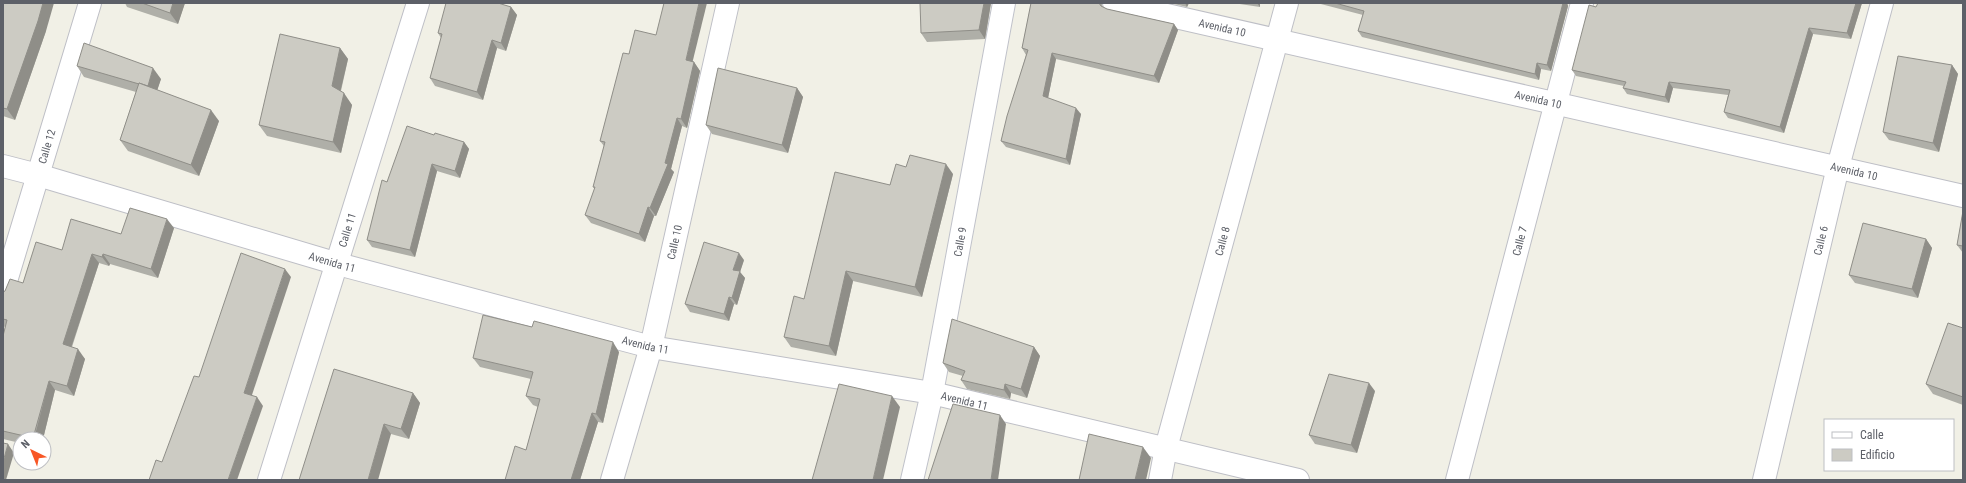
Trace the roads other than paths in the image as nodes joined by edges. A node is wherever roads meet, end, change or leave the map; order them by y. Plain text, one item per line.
1 (90, 3) edge
2 (418, 3) edge
3 (728, 3) edge
4 (1004, 3) edge
5 (1114, 3) edge
6 (1286, 3) edge
7 (1582, 3) edge
8 (1882, 3) edge
9 (1276, 40) junction
10 (1555, 103) junction
11 (3, 166) edge
12 (1838, 167) junction
13 (38, 174) junction
14 (1963, 196) edge
15 (338, 264) junction
16 (3, 291) edge
17 (651, 347) junction
18 (932, 392) junction
19 (1166, 448) junction
20 (269, 480) edge
21 (612, 480) edge
22 (912, 480) edge
23 (1160, 480) edge
24 (1298, 480) edge
25 (1457, 480) edge
26 (1764, 480) edge

1 - 13 street, Calle 12
2 - 15 street, Calle 11
3 - 17 street, Calle 10
4 - 18 street, Calle 9
5 - 9 street, Avenida 10
6 - 9 street, Calle 8
7 - 10 street, Calle 7
8 - 12 street, Calle 6
9 - 10 street, Avenida 10
9 - 19 street, Calle 8
10 - 12 street, Avenida 10
10 - 25 street, Calle 7
11 - 13 street, Avenida 11
12 - 14 street, Avenida 10
12 - 26 street, Calle 6
13 - 15 street, Avenida 11
13 - 16 street, Calle 12
15 - 17 street, Avenida 11
15 - 20 street, Calle 11
17 - 18 street, Avenida 11
17 - 21 street, Calle 10
18 - 19 street, Avenida 11
18 - 22 street, Calle 9
19 - 23 street, Calle 8
19 - 24 street, Avenida 11

